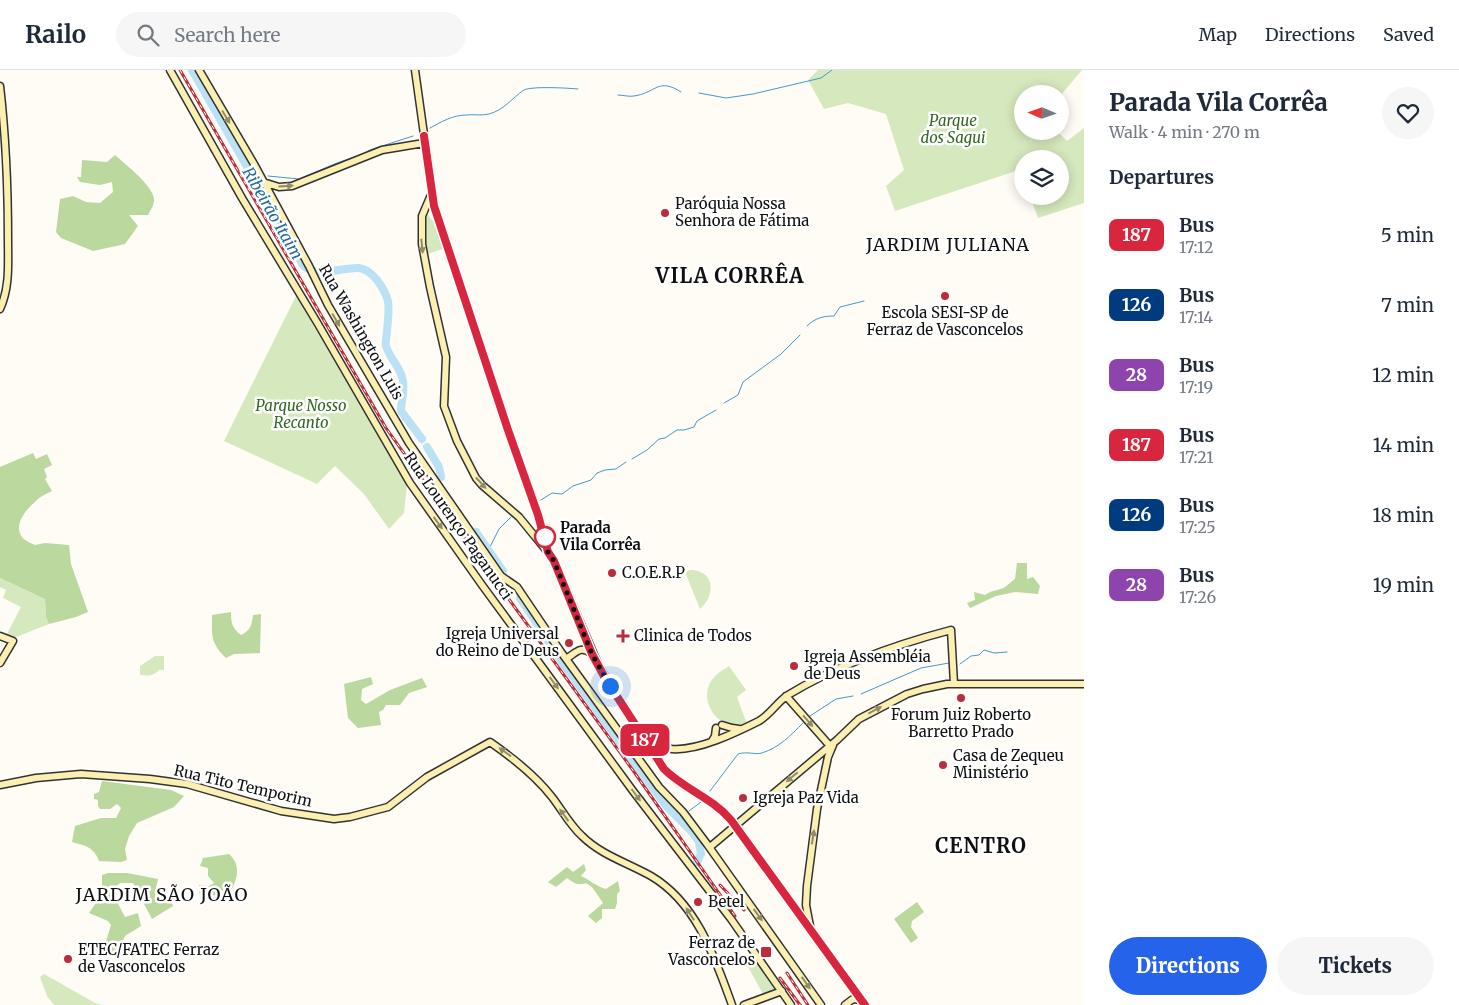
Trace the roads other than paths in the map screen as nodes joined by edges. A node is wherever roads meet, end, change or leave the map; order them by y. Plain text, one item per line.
1 (170, 70) edge
2 (199, 70) edge
3 (415, 70) edge
4 (0, 86) edge
5 (424, 139) junction
6 (263, 182) junction
7 (431, 206) junction
8 (0, 309) edge
9 (542, 527) junction
10 (532, 533) junction
11 (548, 552) junction
12 (0, 636) edge
13 (587, 640) junction
14 (580, 649) junction
15 (592, 654) junction
16 (566, 659) junction
17 (0, 663) edge
18 (619, 684) dead end
19 (954, 684) junction
20 (1084, 684) edge
21 (610, 686) junction
22 (786, 696) junction
23 (740, 729) junction
24 (645, 740) junction
25 (837, 740) junction
26 (710, 742) junction
27 (830, 746) junction
28 (650, 748) junction
29 (647, 761) junction
30 (667, 772) junction
31 (655, 780) junction
32 (0, 785) edge
33 (735, 829) junction
34 (710, 847) junction
35 (811, 930) junction
36 (782, 991) junction
37 (855, 992) junction
38 (853, 999) junction
39 (863, 1002) edge
40 (732, 1005) edge
41 (744, 1005) edge
42 (791, 1005) edge
43 (821, 1005) edge
44 (845, 1005) edge

1 -> 36 main road, Rua Lourenço Paganucci
2 -> 6 main road, Rua Washington Luis
3 - 5 main road
4 - 8 main road
6 -> 5 main road
5 - 7 main road
6 -> 16 main road, Rua Washington Luis
7 - 9 main road
7 -> 10 main road
9 - 10 main road
9 - 11 main road
10 - 11 main road
11 - 13 main road
12 - 17 main road
13 - 14 main road
13 - 15 main road
14 - 15 main road
14 - 16 main road
15 - 21 main road
16 - 29 main road, Rua Washington Luis
18 - 21 main road
19 - 20 main road
19 - 22 main road
25 -> 19 main road
21 - 24 main road
22 - 23 main road
22 -> 27 main road
23 - 26 main road
23 - 26 main road
24 - 26 main road
24 - 28 main road
25 - 27 main road
35 -> 25 main road
27 -> 33 main road
28 - 29 main road
28 - 30 main road
29 - 31 main road, Rua Washington Luis
30 - 31 main road
30 - 33 main road
31 - 34 main road, Rua Washington Luis
40 -> 32 main road, Rua Tito Temporim
33 - 34 main road
33 - 35 main road
34 -> 43 main road, Rua Washington Luis
35 - 37 main road
36 - 41 main road
36 - 42 main road, Rua Lourenço Paganucci
37 - 38 main road
37 - 39 main road
38 - 39 main road
38 - 44 main road

